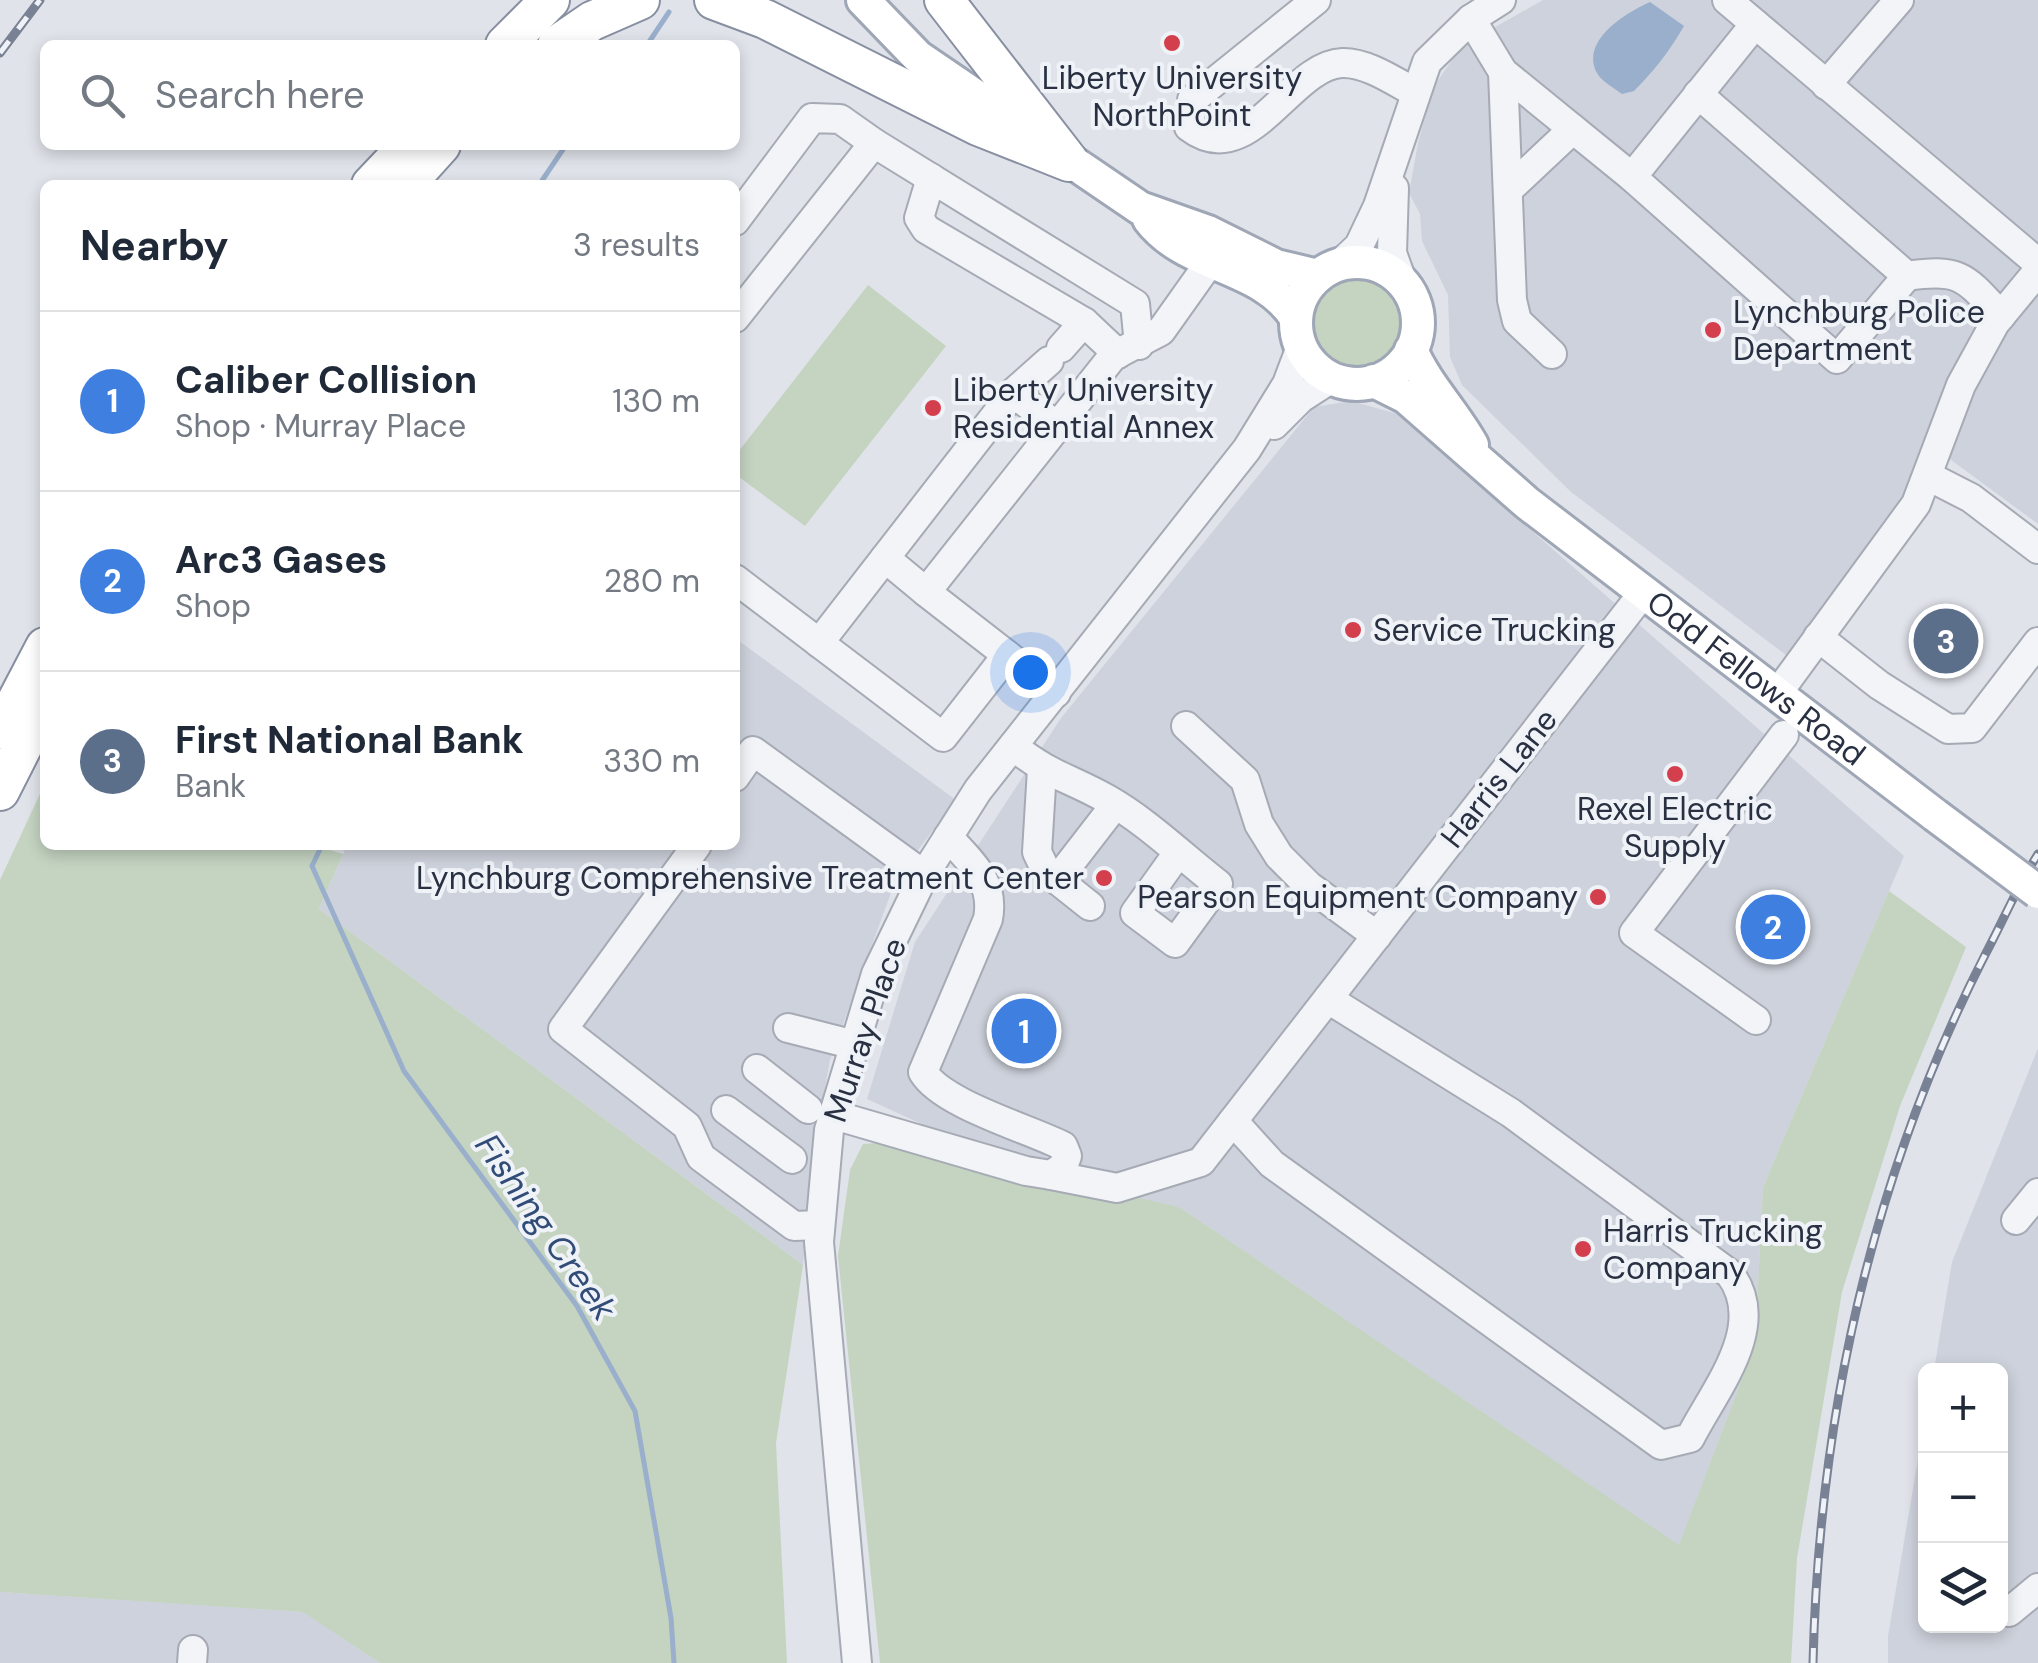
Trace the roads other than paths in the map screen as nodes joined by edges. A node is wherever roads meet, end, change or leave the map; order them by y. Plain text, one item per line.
1 (550, 0) edge
2 (585, 0) edge
3 (640, 0) edge
4 (714, 0) edge
5 (862, 0) edge
6 (944, 0) edge
7 (1316, 0) edge
8 (1501, 0) edge
9 (1727, 0) edge
10 (1899, 0) edge
11 (1285, 10) edge
12 (1471, 19) junction
13 (1755, 24) junction
14 (510, 40) edge
15 (544, 40) edge
16 (564, 40) edge
17 (1503, 72) junction
18 (1826, 85) junction
19 (1414, 92) junction
20 (1698, 94) junction
21 (1573, 129) junction
22 (874, 143) junction
23 (403, 150) edge
24 (437, 150) edge
25 (1396, 156) junction
26 (1069, 162) junction
27 (1632, 177) junction
28 (931, 178) junction
29 (376, 180) edge
30 (410, 180) edge
31 (1508, 190) junction
32 (1140, 208) junction
33 (740, 214) edge
34 (1210, 262) junction
35 (2038, 262) edge
36 (1329, 270) junction
37 (2038, 271) edge
38 (1907, 276) junction
39 (1402, 281) junction
40 (740, 312) edge
41 (2001, 316) junction
42 (1084, 322) junction
43 (1299, 333) junction
44 (1128, 350) junction
45 (1411, 350) junction
46 (1552, 354) dead end
47 (1332, 378) junction
48 (1374, 381) junction
49 (1014, 394) junction
50 (1057, 426) junction
51 (1247, 449) junction
52 (1479, 457) junction
53 (1928, 476) junction
54 (2038, 549) edge
55 (885, 558) junction
56 (740, 583) edge
57 (926, 592) junction
58 (1643, 594) junction
59 (1818, 637) junction
60 (2038, 642) edge
61 (820, 643) junction
62 (1008, 655) junction
63 (40, 657) edge
64 (1056, 692) junction
65 (1777, 694) junction
66 (40, 712) edge
67 (1186, 726) dead end
68 (0, 733) edge
69 (1784, 735) dead end
70 (1014, 746) junction
71 (1042, 769) junction
72 (740, 770) edge
73 (0, 791) edge
74 (1115, 805) junction
75 (948, 838) junction
76 (693, 850) edge
77 (1178, 853) dead end
78 (924, 874) junction
79 (1057, 880) junction
80 (2038, 892) edge
81 (1090, 906) dead end
82 (1377, 936) junction
83 (1328, 998) junction
84 (1756, 1020) dead end
85 (788, 1028) dead end
86 (855, 1045) junction
87 (757, 1069) dead end
88 (726, 1110) dead end
89 (821, 1112) junction
90 (1234, 1121) junction
91 (792, 1159) dead end
92 (1052, 1175) junction
93 (2038, 1194) edge
94 (2016, 1220) dead end
95 (820, 1225) junction
96 (2038, 1588) edge
97 (2008, 1612) dead end
98 (858, 1663) edge

1 - 14 highway
2 - 15 highway
3 - 16 highway
4 - 26 highway
5 - 26 main road
6 - 26 highway
7 - 11 street
8 - 12 street
9 - 13 street
10 - 18 street
11 - 19 street
12 - 17 street
12 - 19 street
13 - 18 street
13 - 20 street
17 - 21 street
17 - 31 street
18 - 35 street
19 - 25 street
20 - 27 street
20 - 38 street
21 - 27 street
21 - 31 street
22 - 28 street
22 - 33 street
22 - 40 street
23 - 29 highway
24 - 30 highway
25 - 36 street
25 - 39 street
26 - 32 main road
27 - 38 street
28 - 42 street
28 - 44 street
31 - 46 street
32 - 34 main road
32 - 36 main road
34 - 43 main road
34 - 44 street
36 - 39 main road
36 - 43 main road
37 - 41 street
38 - 41 street
39 - 45 main road
41 - 53 street
42 - 44 street
42 - 49 street
43 - 47 main road
43 - 51 street, Murray Place
44 - 50 street
45 - 48 main road
45 - 52 main road, Odd Fellows Road
47 - 48 main road
47 - 51 street, Murray Place
48 - 52 main road, Odd Fellows Road
49 - 50 street
49 - 55 street
50 - 57 street
51 - 64 street, Murray Place
52 - 58 main road, Odd Fellows Road
53 - 54 street
53 - 59 street
55 - 57 street
55 - 61 street
56 - 61 street
57 - 62 street
58 - 65 main road, Odd Fellows Road
58 - 82 street, Harris Lane
59 - 60 street
59 - 65 street
61 - 62 street
62 - 64 street
63 - 68 highway
64 - 70 street, Murray Place
65 - 80 main road, Odd Fellows Road, bridge
66 - 73 highway
67 - 82 street
69 - 84 street
70 - 71 street
70 - 75 street, Murray Place
71 - 74 street
71 - 79 street
72 - 78 street
74 - 77 street
74 - 79 street
75 - 78 street, Murray Place
75 - 92 street
76 - 95 street
78 - 86 street, Murray Place
79 - 81 street
82 - 83 street, Harris Lane
83 - 90 street, Harris Lane
83 - 90 street
85 - 86 street
86 - 89 street, Murray Place
87 - 89 street
88 - 91 street
89 - 92 street, Harris Lane
89 - 95 street, Murray Place
90 - 92 street, Harris Lane
93 - 94 street
95 - 98 street, Murray Place
96 - 97 street

